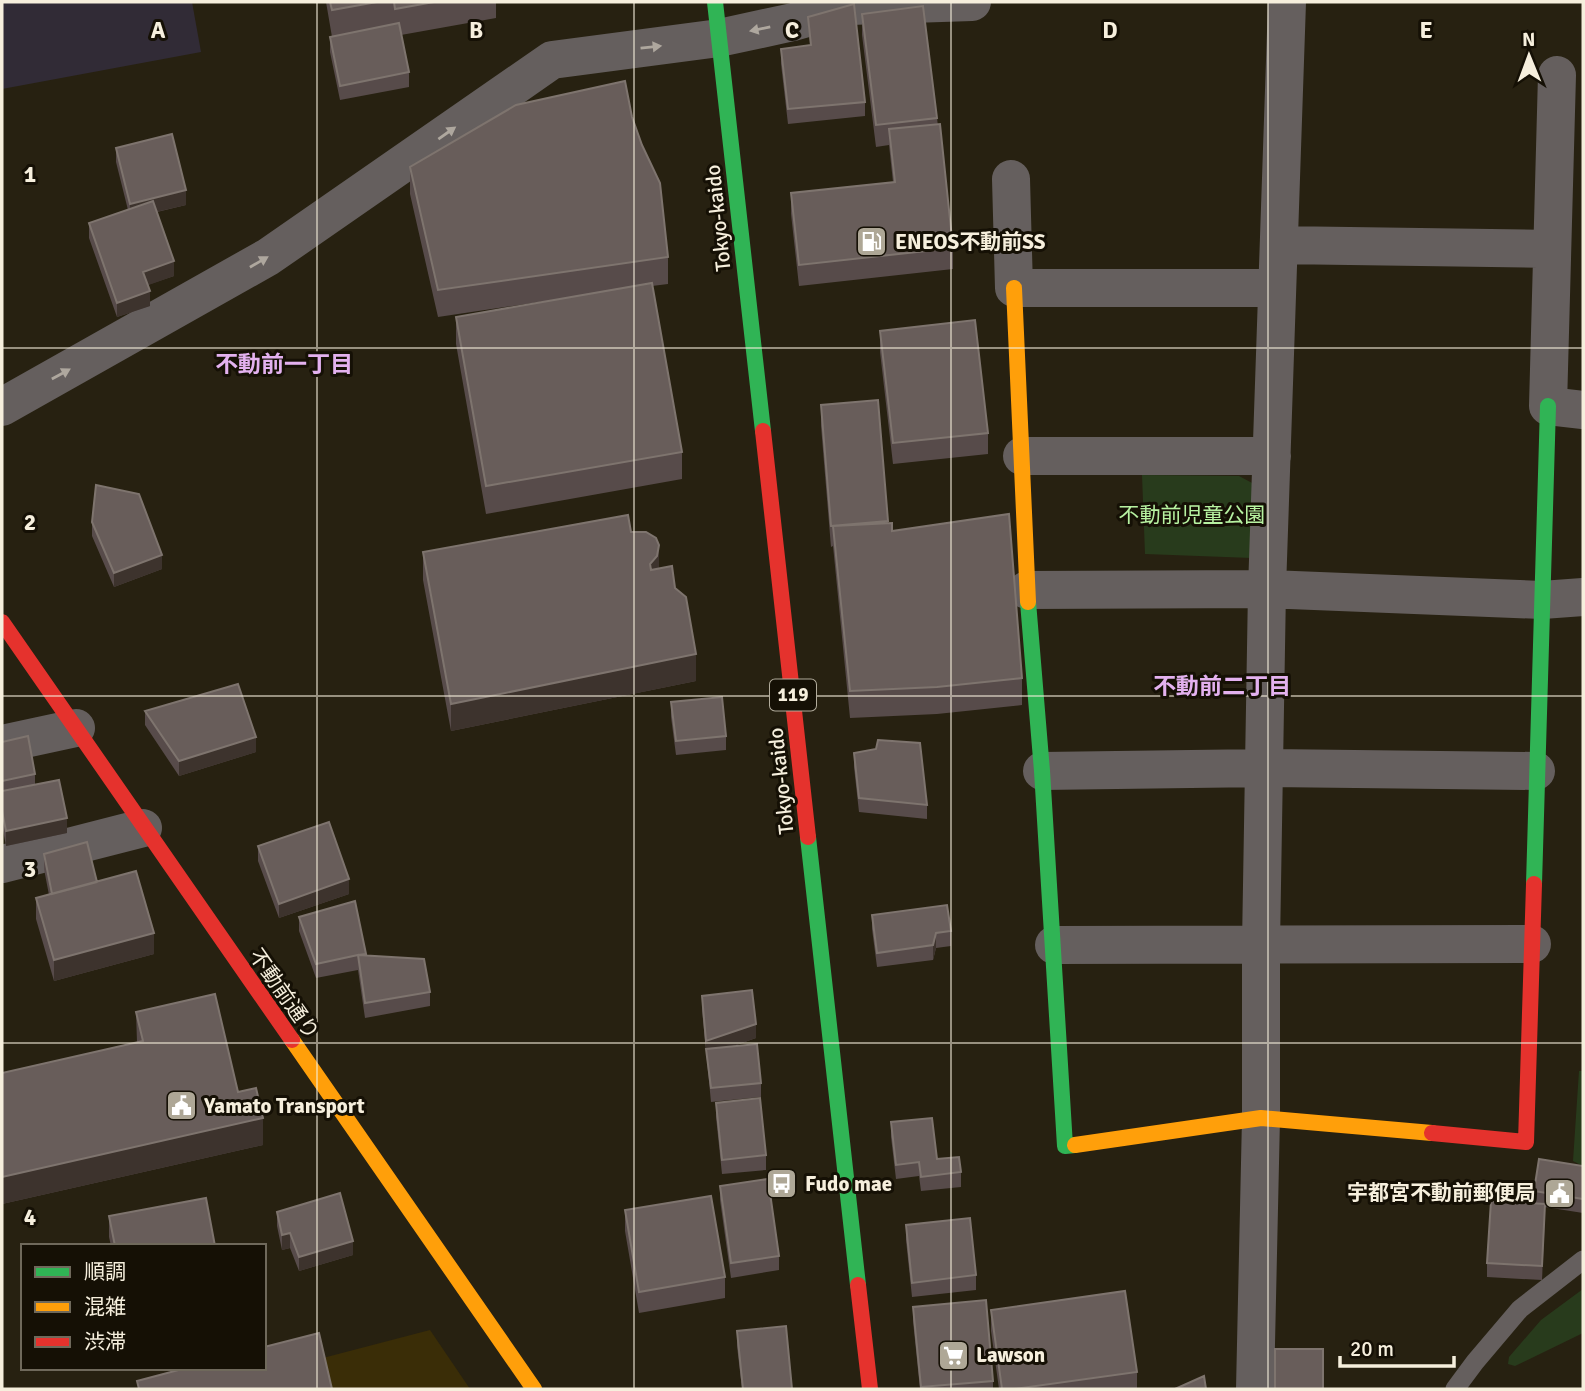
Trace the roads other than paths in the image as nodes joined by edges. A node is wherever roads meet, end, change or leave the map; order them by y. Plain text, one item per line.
1 (972, 2) edge
2 (1287, 2) edge
3 (717, 20) edge
4 (1557, 75) dead end
5 (1011, 179) dead end
6 (1279, 245) junction
7 (1552, 249) junction
8 (1014, 288) junction
9 (1277, 288) junction
10 (2, 407) edge
11 (1565, 408) edge
12 (1022, 456) junction
13 (1272, 456) junction
14 (1267, 589) junction
15 (1027, 590) junction
16 (1583, 597) edge
17 (1542, 600) junction
18 (2, 622) edge
19 (76, 728) junction
20 (2, 744) edge
21 (1265, 768) junction
22 (1042, 771) junction
23 (1536, 771) junction
24 (143, 828) junction
25 (2, 864) edge
26 (1261, 944) junction
27 (1532, 944) junction
28 (1054, 945) junction
29 (1261, 1118) junction
30 (1583, 1260) edge
31 (534, 1389) edge
32 (870, 1389) edge
33 (1255, 1389) edge
34 (1455, 1389) edge

1 -> 3 street
2 - 6 street
10 -> 3 street
3 - 32 main road, Tokyo-kaido / 119
4 - 7 street
5 - 8 street
6 - 7 street
6 - 9 street
7 - 11 street
8 - 9 street
8 - 12 main road
9 - 13 street
11 - 17 main road
12 - 13 street
12 - 15 main road
13 - 14 street
14 - 15 street
14 - 17 street
14 - 21 street
15 - 22 main road
16 - 17 street
17 - 23 main road
18 - 19 main road, 不動前通り
19 - 20 street
19 - 24 main road, 不動前通り
21 - 22 street
21 - 23 street
21 - 26 street
22 - 28 main road
23 - 27 main road
24 - 25 street
24 - 31 main road, 不動前通り
26 - 27 street
26 - 28 street
26 - 29 street
27 - 29 main road
28 - 29 main road
29 - 33 street
30 - 34 lane

